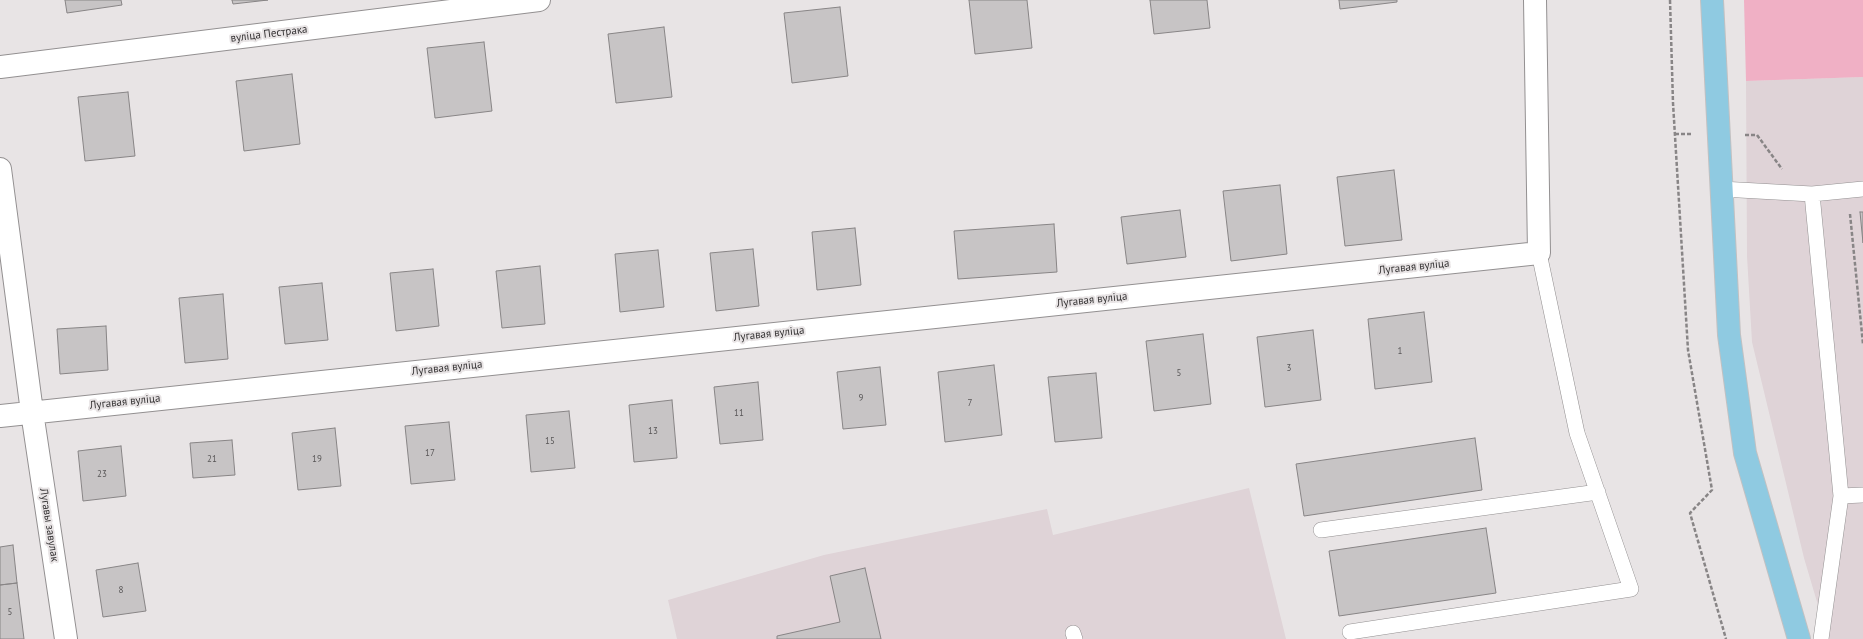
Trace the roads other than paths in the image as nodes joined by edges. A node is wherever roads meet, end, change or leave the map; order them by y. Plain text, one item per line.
1 (539, 0) edge
2 (1535, 0) edge
3 (1712, 0) edge
4 (0, 67) edge
5 (0, 169) edge
6 (1722, 189) junction
7 (1863, 189) edge
8 (1812, 194) junction
9 (1539, 253) junction
10 (32, 412) junction
11 (0, 416) edge
12 (1598, 492) junction
13 (1863, 495) edge
14 (1841, 496) junction
15 (1321, 530) dead end
16 (1350, 632) dead end
17 (66, 639) edge
18 (1799, 639) edge
19 (1821, 639) edge

1 - 4 street, вуліца Пестрака
2 - 9 street
3 - 6 main road
5 - 10 street, Лугавы завулак
6 - 8 lane
6 - 18 main road
7 - 8 lane
8 - 14 lane
9 - 10 street, Лугавая вуліца
9 - 12 lane
10 - 11 street, Лугавая вуліца
10 - 17 street, Лугавы завулак
12 - 15 lane
12 - 16 lane
13 - 14 lane
14 - 19 lane

